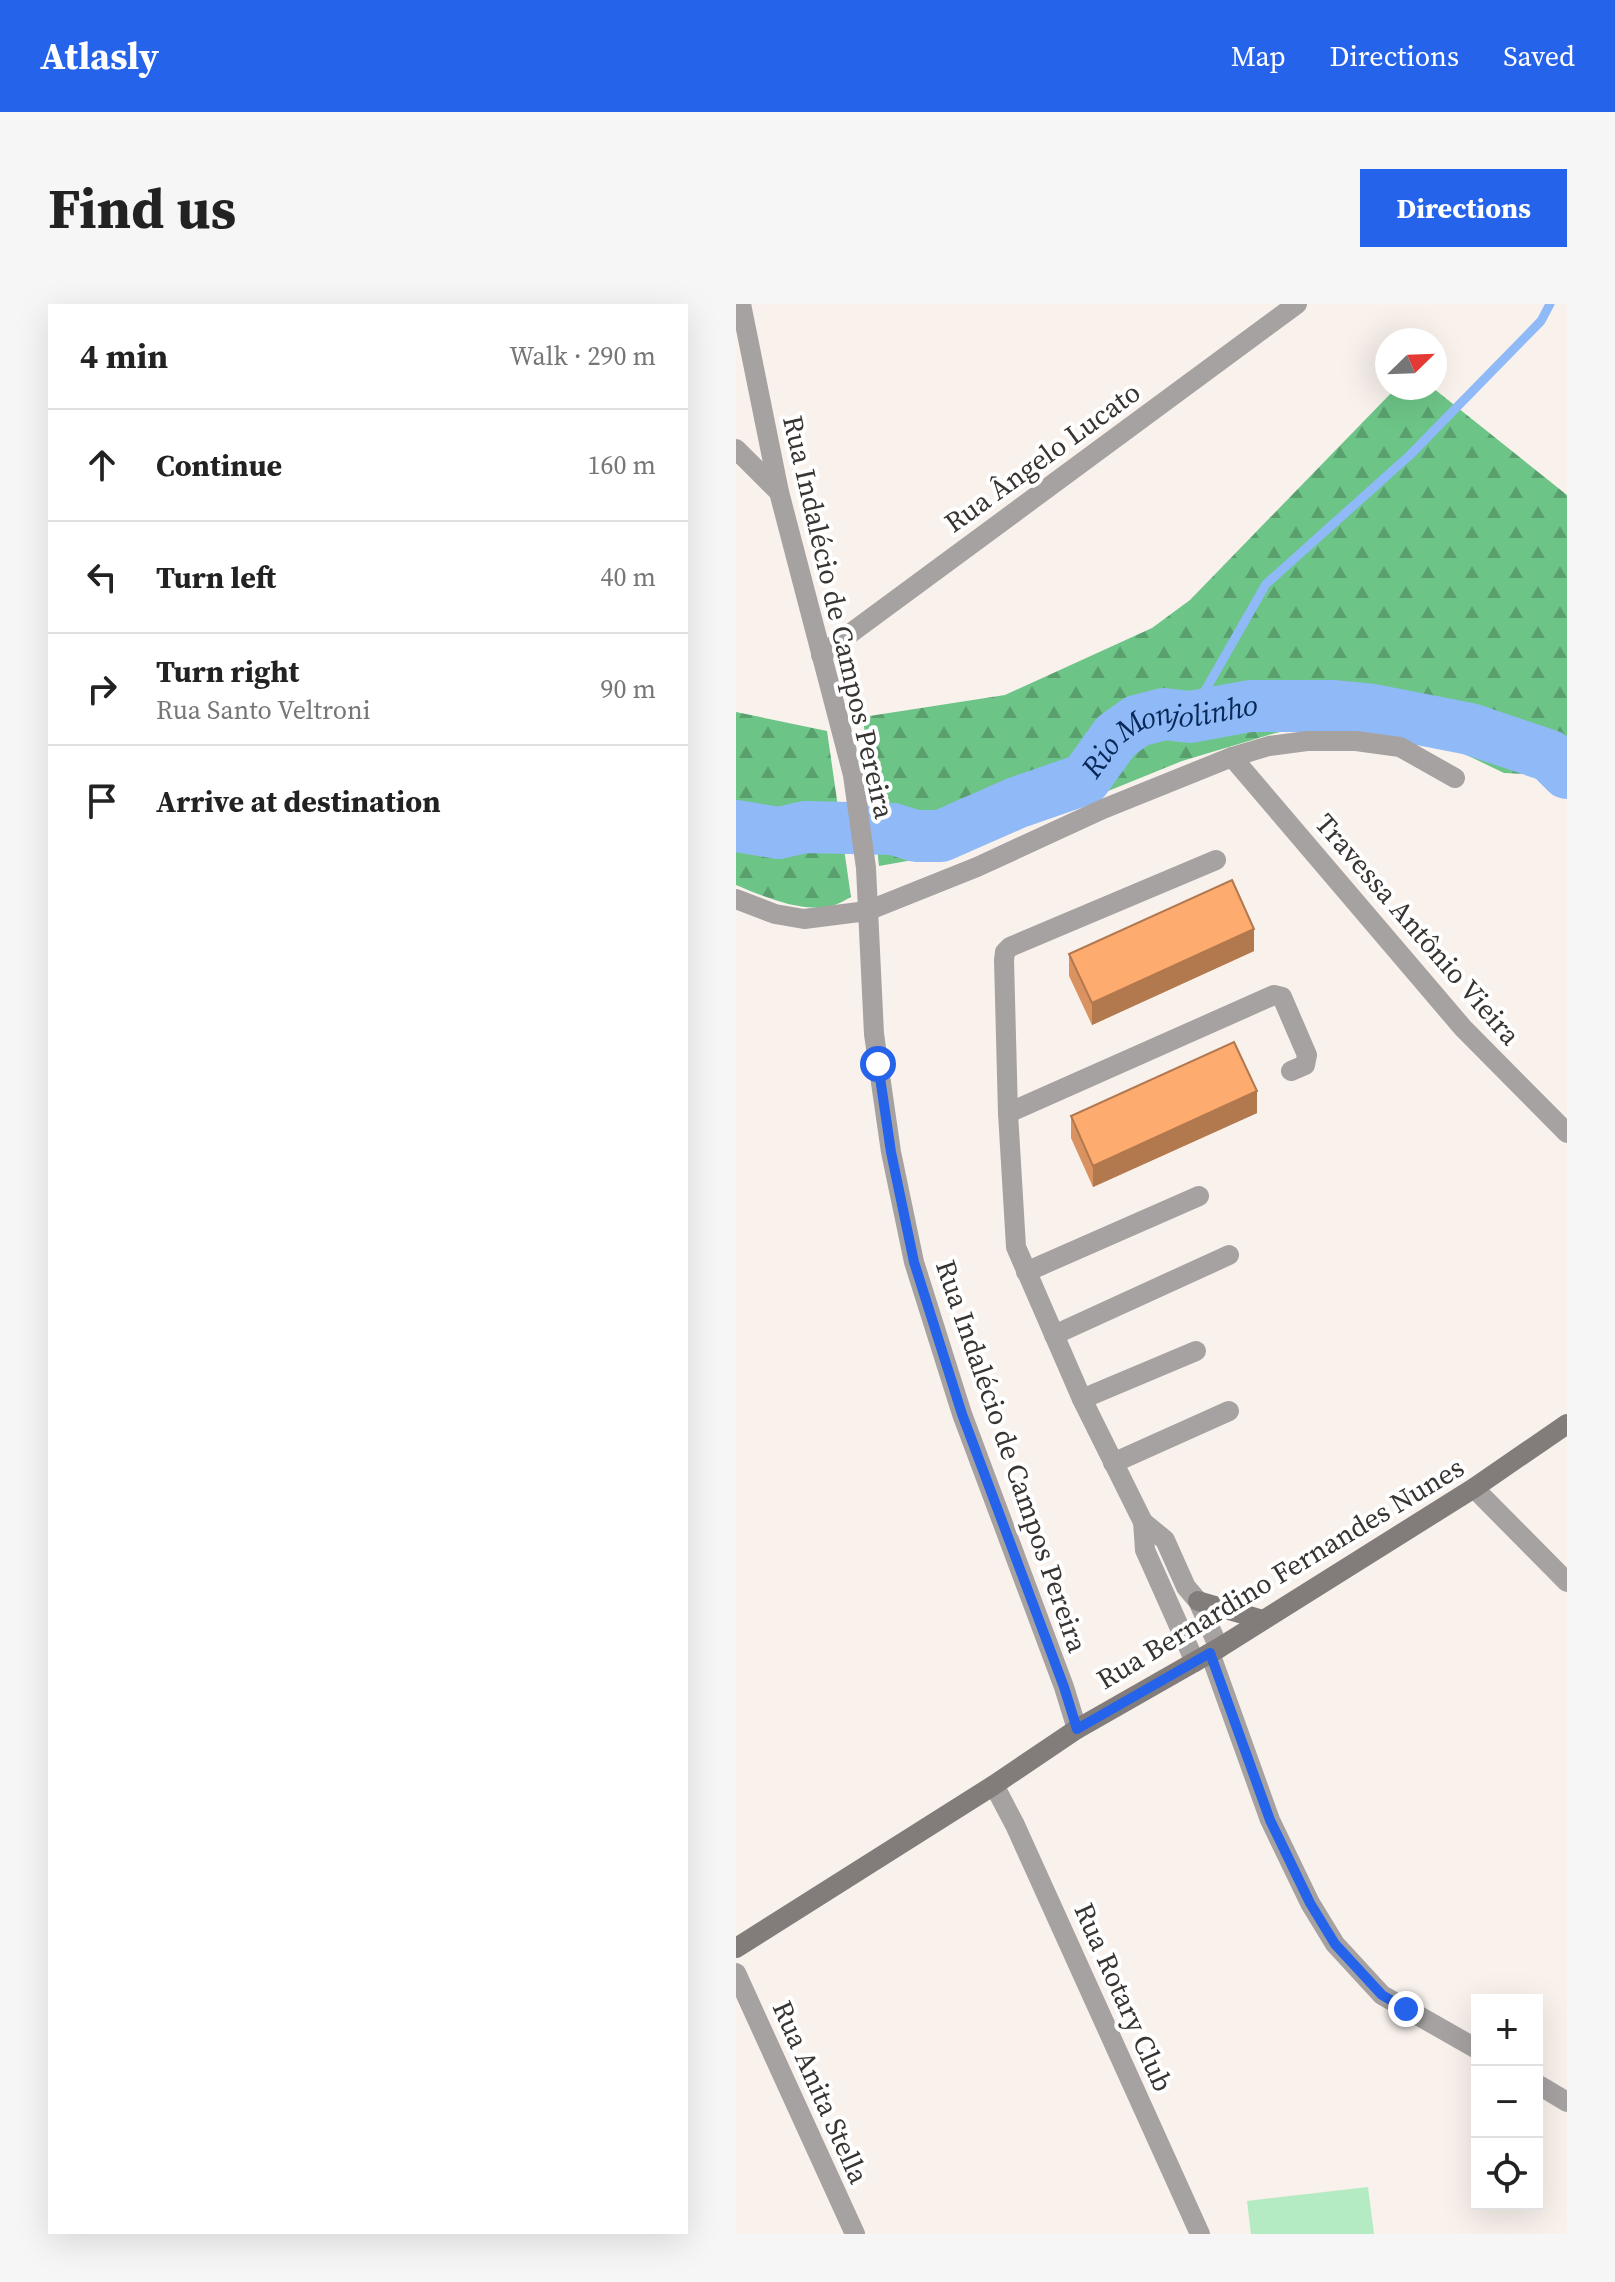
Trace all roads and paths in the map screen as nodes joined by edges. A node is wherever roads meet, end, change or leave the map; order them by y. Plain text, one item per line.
1 (741, 304) edge
2 (1297, 304) edge
3 (736, 449) edge
4 (779, 492) junction
5 (821, 655) junction
6 (1232, 757) junction
7 (1455, 778) dead end
8 (1216, 860) dead end
9 (736, 899) edge
10 (867, 911) junction
11 (1291, 1071) dead end
12 (1008, 1113) junction
13 (1567, 1133) edge
14 (1199, 1196) dead end
15 (1229, 1255) dead end
16 (1026, 1272) junction
17 (1054, 1335) junction
18 (1196, 1351) dead end
19 (1082, 1399) junction
20 (1229, 1411) dead end
21 (1567, 1424) edge
22 (1113, 1463) junction
23 (1474, 1488) junction
24 (1143, 1522) junction
25 (1567, 1582) edge
26 (1198, 1601) junction
27 (1263, 1620) junction
28 (1208, 1655) junction
29 (1077, 1729) junction
30 (994, 1785) junction
31 (736, 1948) edge
32 (736, 1973) edge
33 (1471, 2046) edge
34 (1543, 2088) edge
35 (1567, 2102) edge
36 (855, 2234) edge
37 (1200, 2234) edge

1 - 4 street, Rua Indalécio de Campos Pereira
2 - 5 street, Rua Ângelo Lucato
3 - 4 street
4 - 5 street, Rua Indalécio de Campos Pereira
5 - 10 street, Rua Indalécio de Campos Pereira
6 - 7 street
6 - 10 street
6 - 13 street, Travessa Antônio Vieira
8 - 12 street
9 - 10 street
10 - 29 street, Rua Indalécio de Campos Pereira
11 - 12 street
12 - 16 street
14 - 16 street
15 - 17 street
16 - 17 street
17 - 19 street
18 - 19 street
19 - 22 street
20 - 22 street
21 - 23 street, Rua Bernardino Fernandes Nunes
22 - 24 street
23 - 25 street
23 - 27 street, Rua Bernardino Fernandes Nunes
24 - 26 street
24 - 28 street
26 - 27 street
26 - 28 street
27 - 28 street, Rua Bernardino Fernandes Nunes
28 - 29 street, Rua Bernardino Fernandes Nunes
28 - 33 street
29 - 30 street, Rua Bernardino Fernandes Nunes
30 - 31 street, Rua Bernardino Fernandes Nunes
30 - 37 street, Rua Rotary Club
32 - 36 street, Rua Anita Stella
34 - 35 street

